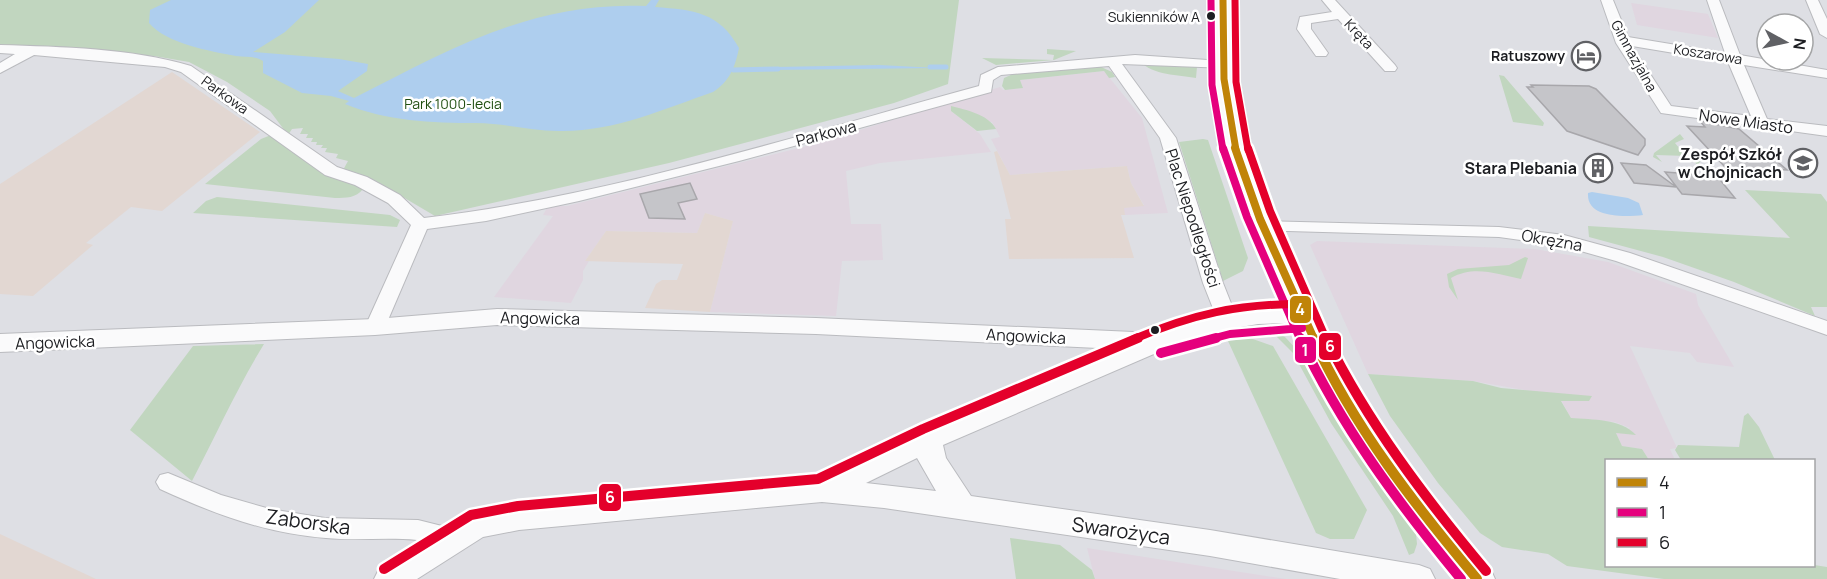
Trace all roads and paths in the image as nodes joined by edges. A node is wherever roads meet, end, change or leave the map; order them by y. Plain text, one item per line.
1 (1223, 0) edge
2 (1328, 0) edge
3 (1608, 0) edge
4 (1713, 0) edge
5 (1812, 0) edge
6 (1342, 15) junction
7 (1827, 34) edge
8 (1625, 41) junction
9 (0, 49) edge
10 (30, 51) junction
11 (1321, 53) dead end
12 (1734, 59) junction
13 (1112, 60) junction
14 (1222, 65) junction
15 (1390, 68) dead end
16 (0, 69) edge
17 (1827, 74) edge
18 (1666, 110) joint
19 (1762, 124) junction
20 (1827, 131) edge
21 (420, 224) junction
22 (1263, 226) junction
23 (1302, 316) junction
24 (1228, 321) junction
25 (375, 327) junction
26 (1827, 328) edge
27 (1081, 338) junction
28 (1157, 342) junction
29 (0, 343) edge
30 (1102, 363) junction
31 (928, 440) junction
32 (168, 482) dead end
33 (821, 491) junction
34 (963, 509) junction
35 (453, 538) junction
36 (390, 579) edge
37 (1419, 579) edge
38 (1477, 579) edge

1 - 14 main road
2 - 6 street, Kręta
3 - 8 street, Gimnazjalna
4 - 12 street
5 - 7 street
6 - 11 street
6 - 15 street, Kręta
8 - 12 street, Koszarowa
8 - 18 street, Gimnazjalna
9 - 10 street, Parkowa
10 - 16 street
10 - 21 street, Parkowa
12 - 17 street, Koszarowa
12 - 19 street
13 - 14 street, Parkowa
13 - 21 street, Parkowa
13 - 24 street, Plac Niepodległości
14 - 22 main road
18 - 19 street, Nowe Miasto
19 - 20 street, Nowe Miasto
21 - 25 street
22 - 23 main road
22 - 26 street, Okrężna
23 - 24 street
23 - 38 main road
24 - 28 street
25 - 27 street, Angowicka
25 - 29 street, Angowicka
27 - 28 street, Angowicka
27 - 30 street, Angowicka
28 - 30 street
30 - 31 street
31 - 33 street
31 - 34 street
32 - 35 street, Zaborska
33 - 34 street, Swarożyca
33 - 35 street
34 - 37 street, Swarożyca
35 - 36 street

